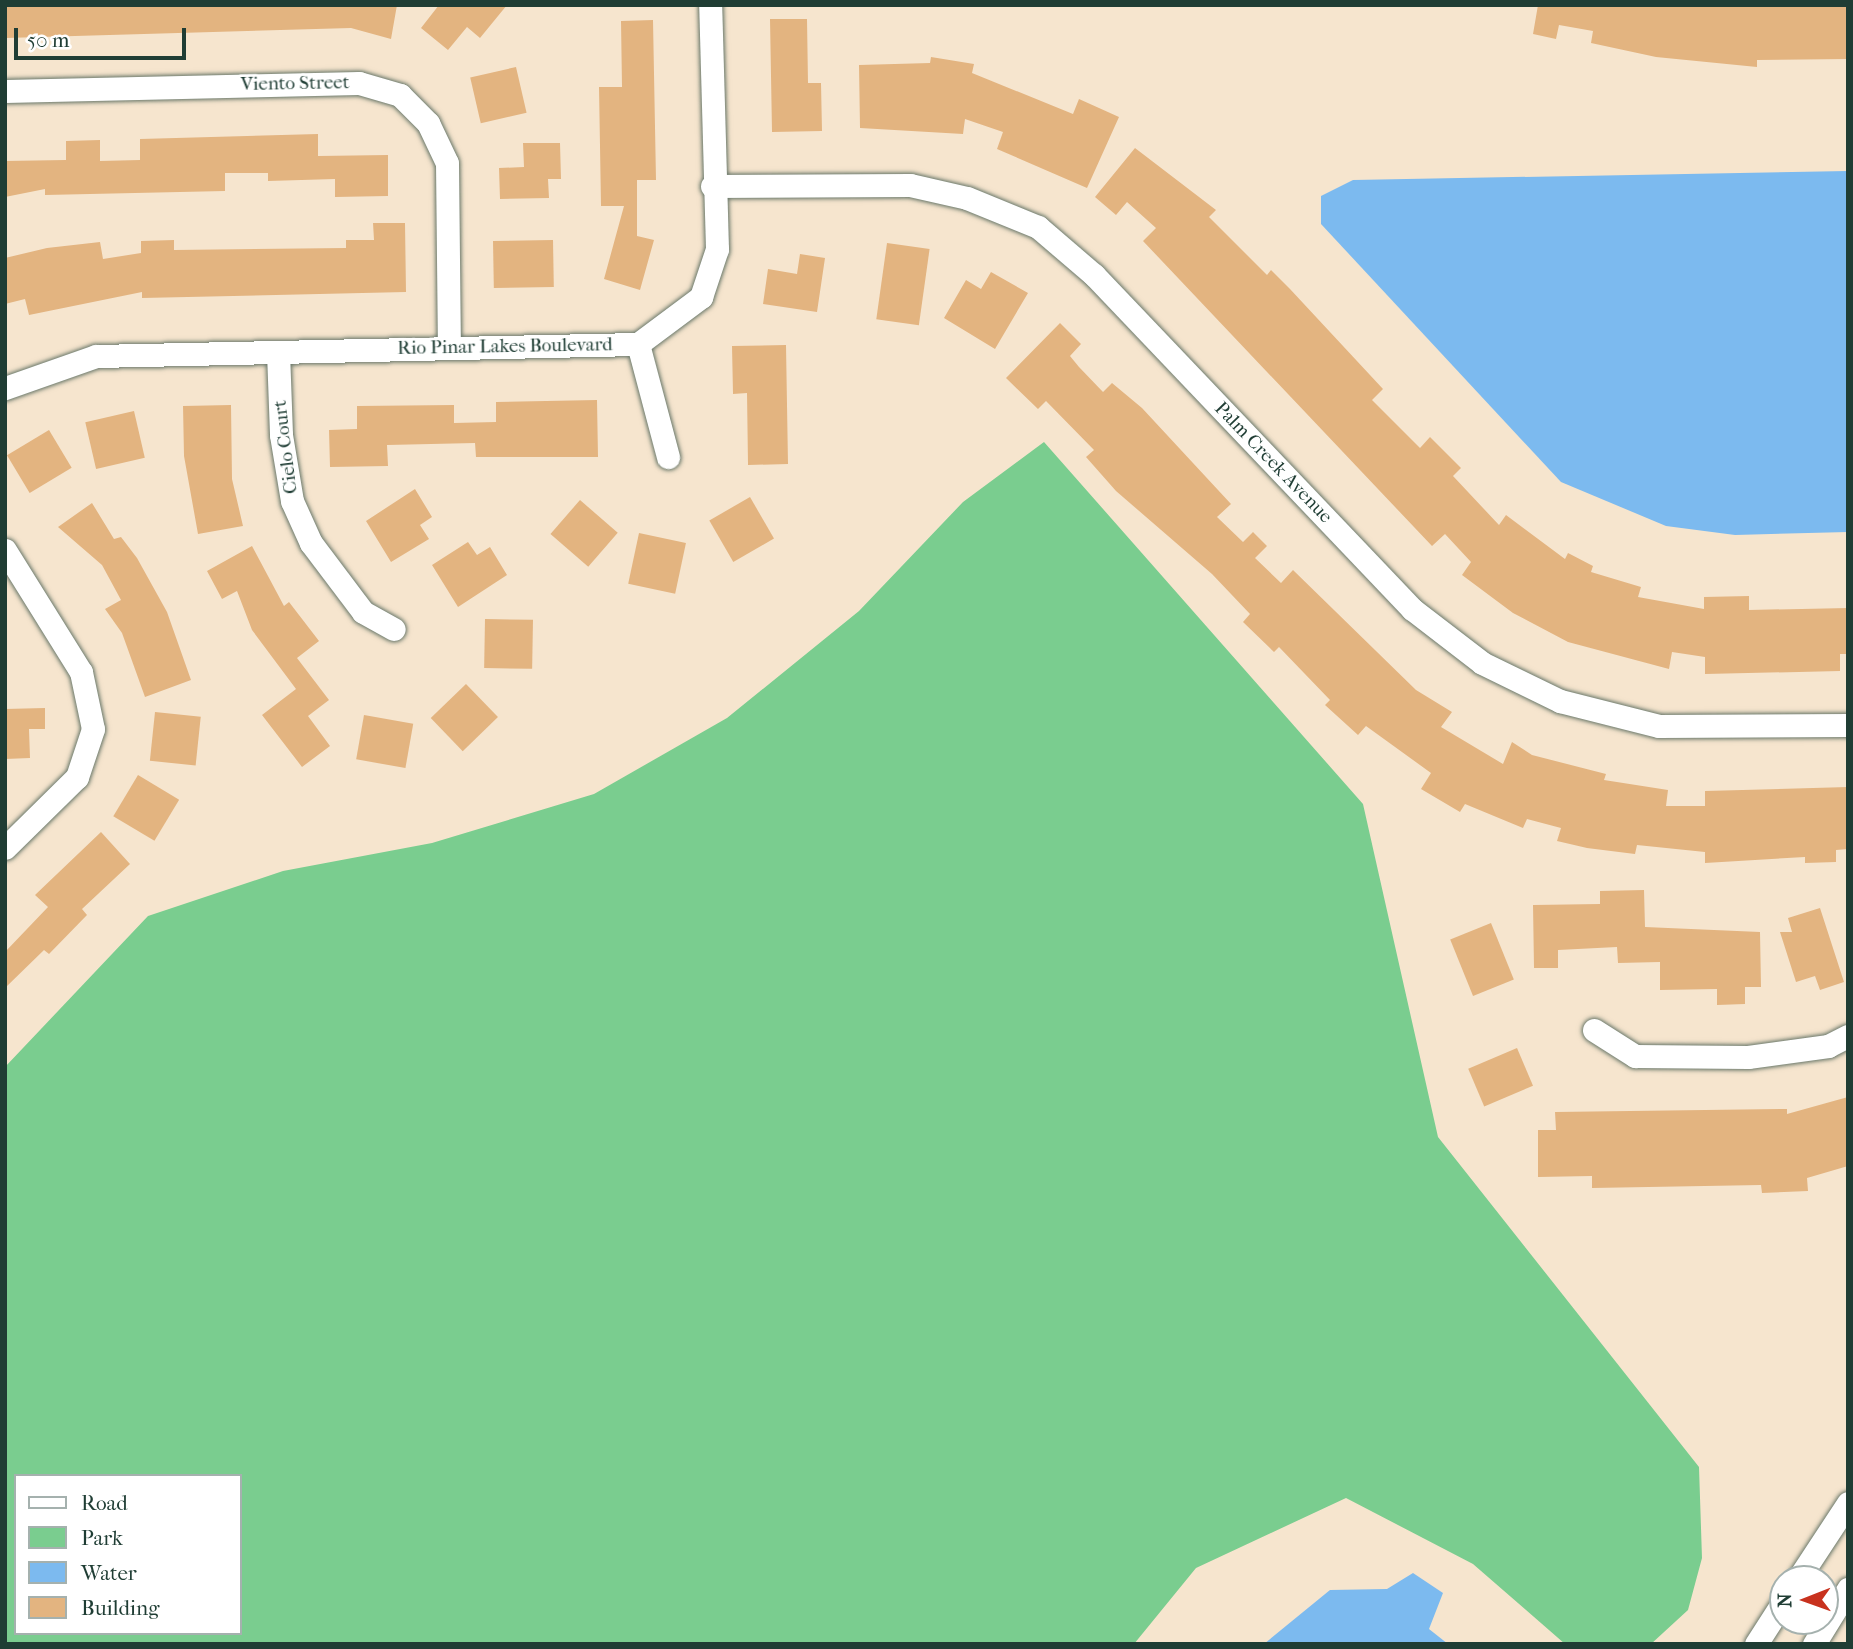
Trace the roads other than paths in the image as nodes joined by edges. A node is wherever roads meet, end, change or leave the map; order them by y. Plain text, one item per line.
1 (709, 5) edge
2 (5, 92) edge
3 (712, 186) junction
4 (638, 344) junction
5 (449, 347) junction
6 (278, 352) junction
7 (5, 388) edge
8 (668, 457) dead end
9 (5, 550) edge
10 (394, 629) dead end
11 (1848, 725) edge
12 (5, 848) edge
13 (1594, 1030) dead end
14 (1848, 1036) edge
15 (1848, 1503) edge
16 (1807, 1565) edge
17 (1848, 1589) edge
18 (1769, 1624) edge
19 (1756, 1644) edge
20 (1814, 1644) edge

1 - 3 street, Rio Pinar Lakes Boulevard
2 - 5 street, Viento Street
3 - 4 street, Rio Pinar Lakes Boulevard
3 - 11 street, Palm Creek Avenue
4 - 5 street, Rio Pinar Lakes Boulevard
4 - 8 street
5 - 6 street, Rio Pinar Lakes Boulevard
6 - 7 street, Rio Pinar Lakes Boulevard
6 - 10 street, Cielo Court
9 - 12 street
13 - 14 street
15 - 16 street
17 - 20 street
18 - 19 street

